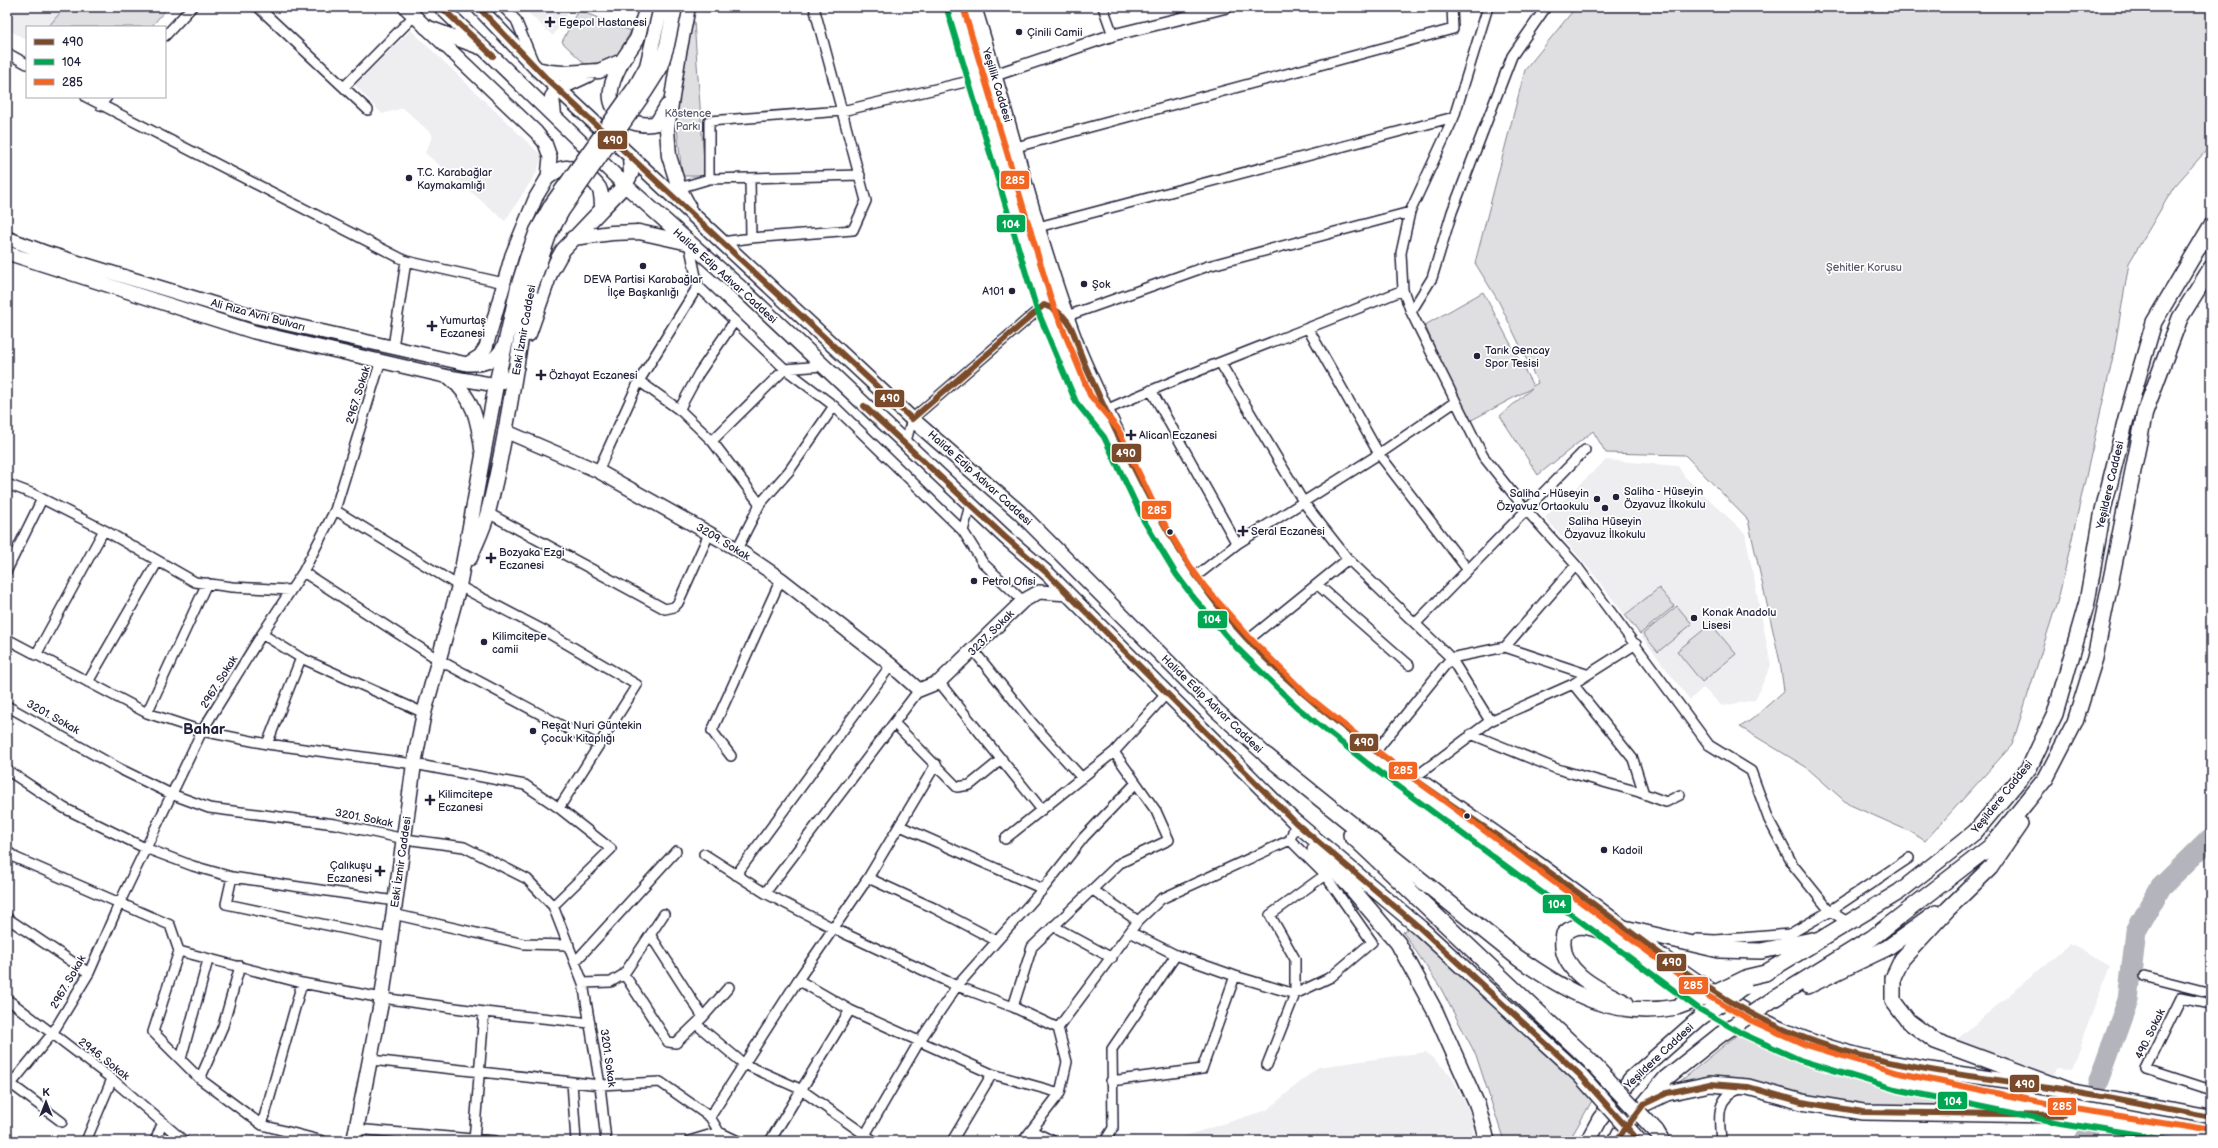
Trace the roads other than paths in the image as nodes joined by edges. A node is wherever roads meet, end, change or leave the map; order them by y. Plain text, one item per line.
1 (192, 7) edge
2 (258, 7) edge
3 (404, 7) edge
4 (441, 7) edge
5 (478, 7) edge
6 (503, 7) edge
7 (647, 7) edge
8 (661, 7) edge
9 (674, 7) edge
10 (688, 7) edge
11 (814, 7) edge
12 (955, 7) edge
13 (974, 7) edge
14 (1103, 7) edge
15 (1227, 7) edge
16 (1452, 7) edge
17 (1488, 7) edge
18 (1546, 7) edge
19 (414, 16) junction
20 (426, 27) junction
21 (166, 35) edge
22 (1113, 35) junction
23 (487, 50) junction
24 (7, 53) edge
25 (622, 61) junction
26 (26, 63) edge
27 (536, 68) junction
28 (599, 71) junction
29 (995, 75) junction
30 (978, 78) junction
31 (344, 87) junction
32 (558, 89) junction
33 (673, 91) junction
34 (88, 98) edge
35 (106, 98) edge
36 (100, 105) junction
37 (368, 110) dead end
38 (842, 111) junction
39 (554, 115) junction
40 (1454, 117) junction
41 (1016, 147) junction
42 (630, 156) junction
43 (860, 175) junction
44 (548, 177) junction
45 (750, 178) junction
46 (709, 179) junction
47 (625, 185) junction
48 (679, 188) junction
49 (602, 209) junction
50 (1410, 212) junction
51 (693, 214) junction
52 (2211, 226) edge
53 (1038, 227) junction
54 (7, 238) edge
55 (573, 238) junction
56 (751, 238) junction
57 (722, 242) junction
58 (689, 243) junction
59 (7, 253) edge
60 (406, 261) junction
61 (2211, 268) edge
62 (504, 282) junction
63 (698, 286) junction
64 (524, 288) junction
65 (1403, 290) junction
66 (1044, 305) junction
67 (1411, 312) junction
68 (1067, 316) junction
69 (734, 322) junction
70 (1309, 330) junction
71 (505, 343) junction
72 (393, 347) junction
73 (381, 360) junction
74 (467, 364) junction
75 (1221, 364) junction
76 (518, 366) junction
77 (822, 366) junction
78 (785, 369) junction
79 (449, 377) junction
80 (639, 381) junction
81 (496, 385) junction
82 (1151, 390) junction
83 (1455, 402) junction
84 (834, 406) junction
85 (679, 410) junction
86 (1106, 410) junction
87 (912, 419) junction
88 (505, 431) junction
89 (712, 441) junction
90 (905, 445) junction
91 (1585, 450) dead end
92 (1380, 454) junction
93 (482, 456) junction
94 (598, 471) junction
95 (7, 484) edge
96 (42, 499) junction
97 (1304, 503) junction
98 (760, 504) junction
99 (970, 505) junction
100 (335, 510) junction
101 (1526, 510) junction
102 (488, 514) junction
103 (104, 530) junction
104 (962, 531) junction
105 (709, 534) junction
106 (1237, 544) junction
107 (737, 549) junction
108 (1348, 559) junction
109 (158, 560) junction
110 (1576, 564) junction
111 (7, 570) edge
112 (1468, 570) junction
113 (303, 572) junction
114 (1195, 577) junction
115 (781, 578) junction
116 (207, 584) junction
117 (1318, 585) junction
118 (459, 586) junction
119 (290, 590) junction
120 (1068, 594) junction
121 (1023, 601) junction
122 (1416, 623) junction
123 (262, 634) junction
124 (7, 640) edge
125 (1248, 640) junction
126 (1636, 644) junction
127 (1505, 647) junction
128 (974, 651) junction
129 (36, 655) junction
130 (301, 658) junction
131 (1450, 658) junction
132 (439, 660) junction
133 (891, 665) junction
134 (1409, 665) dead end
135 (1586, 674) junction
136 (88, 682) junction
137 (939, 682) junction
138 (1573, 684) junction
139 (919, 690) junction
140 (1168, 692) junction
141 (7, 706) edge
142 (147, 713) junction
143 (424, 713) junction
144 (1490, 721) junction
145 (895, 724) junction
146 (202, 731) junction
147 (1471, 734) junction
148 (267, 744) junction
149 (598, 745) junction
150 (1114, 752) junction
151 (1376, 752) junction
152 (731, 756) dead end
153 (1267, 756) junction
154 (1002, 759) junction
155 (414, 764) junction
156 (936, 764) junction
157 (7, 770) edge
158 (1412, 776) junction
159 (1082, 778) junction
160 (2046, 778) junction
161 (1136, 783) junction
162 (171, 794) junction
163 (1644, 794) junction
164 (1680, 795) dead end
165 (559, 808) junction
166 (1042, 810) junction
167 (1296, 823) junction
168 (900, 826) junction
169 (405, 838) junction
170 (1005, 840) dead end
171 (1290, 840) junction
172 (145, 848) junction
173 (7, 850) edge
174 (676, 851) dead end
175 (704, 854) dead end
176 (1909, 858) dead end
177 (736, 875) junction
178 (1325, 875) junction
179 (232, 877) junction
180 (868, 878) junction
181 (1043, 889) junction
182 (1093, 890) junction
183 (765, 894) junction
184 (1963, 894) junction
185 (119, 904) junction
186 (553, 906) junction
187 (394, 908) junction
188 (1830, 911) junction
189 (664, 914) dead end
190 (7, 918) edge
191 (1138, 921) junction
192 (1849, 923) junction
193 (1054, 926) junction
194 (1624, 928) junction
195 (834, 929) junction
196 (1130, 932) junction
197 (1610, 934) junction
198 (650, 936) junction
199 (1660, 937) junction
200 (1826, 937) junction
201 (389, 938) junction
202 (997, 941) junction
203 (569, 944) junction
204 (179, 951) junction
205 (1176, 955) junction
206 (1112, 958) junction
207 (208, 960) junction
208 (575, 962) junction
209 (240, 966) junction
210 (90, 973) junction
211 (1765, 973) junction
212 (624, 974) junction
213 (1235, 976) junction
214 (2144, 976) dead end
215 (798, 980) junction
216 (302, 983) junction
217 (583, 983) junction
218 (957, 986) junction
219 (729, 987) dead end
220 (2211, 993) edge
221 (1294, 994) junction
222 (382, 998) junction
223 (1775, 998) junction
224 (7, 999) edge
225 (2211, 1004) edge
226 (1013, 1007) junction
227 (850, 1010) junction
228 (1641, 1011) junction
229 (484, 1012) junction
230 (700, 1021) junction
231 (590, 1023) junction
232 (1058, 1028) junction
233 (52, 1034) junction
234 (919, 1042) junction
235 (181, 1059) junction
236 (371, 1060) junction
237 (744, 1064) junction
238 (1267, 1065) dead end
239 (481, 1072) junction
240 (992, 1074) junction
241 (112, 1079) junction
242 (200, 1079) junction
243 (1111, 1081) junction
244 (572, 1082) junction
245 (8, 1085) edge
246 (600, 1085) junction
247 (1748, 1087) junction
248 (800, 1089) junction
249 (2070, 1090) junction
250 (2211, 1090) edge
251 (1060, 1093) junction
252 (1644, 1104) junction
253 (2063, 1115) junction
254 (710, 1117) junction
255 (2211, 1117) edge
256 (62, 1122) dead end
257 (163, 1122) junction
258 (262, 1125) junction
259 (1032, 1131) junction
260 (719, 1132) junction
261 (355, 1135) edge
262 (865, 1135) junction
263 (1659, 1136) edge
264 (2211, 1139) edge
265 (474, 1140) edge
266 (86, 1141) edge
267 (155, 1141) edge
268 (184, 1141) edge
269 (323, 1141) edge
270 (496, 1141) edge
271 (576, 1141) edge
272 (606, 1141) edge
273 (689, 1141) edge
274 (738, 1141) edge
275 (770, 1141) edge
276 (874, 1141) edge
277 (952, 1141) edge
278 (1023, 1141) edge
279 (1053, 1141) edge
280 (1105, 1141) edge
281 (1488, 1141) edge
282 (1588, 1141) edge
283 (1616, 1141) edge
284 (1640, 1141) edge
285 (1722, 1141) edge

1 - 21 street
2 - 31 street
3 - 19 main road
4 - 23 main road, Halide Edip Adıvar Caddesi
5 - 27 main road, Halide Edip Adıvar Caddesi
6 - 27 street
7 - 25 main road
8 - 64 main road, Eski İzmir Caddesi, bridge
9 - 64 main road, Eski İzmir Caddesi, bridge
10 - 33 main road
11 - 38 street
12 - 30 main road, Yeşillik Caddesi
13 - 29 main road, Yeşillik Caddesi
14 - 22 street
15 - 22 street
16 - 41 street
17 - 40 street
18 - 67 street
19 - 20 main road
19 - 31 street
20 - 23 main road
20 - 44 main road
22 - 29 street
23 - 39 main road, Halide Edip Adıvar Caddesi
24 - 26 street
25 - 28 main road
25 - 33 main road
27 - 28 main road
27 - 32 main road, Halide Edip Adıvar Caddesi
28 - 32 main road
29 - 30 street
29 - 41 main road, Yeşillik Caddesi
30 - 38 street
30 - 66 main road, Yeşillik Caddesi
31 - 37 street
32 - 39 main road
32 - 42 main road, Halide Edip Adıvar Caddesi
33 - 48 main road
34 - 36 street
35 - 36 street
36 - 60 street
38 - 43 street
38 - 46 street
39 - 47 main road, Halide Edip Adıvar Caddesi
40 - 50 street
40 - 53 street
41 - 53 main road, Yeşillik Caddesi
42 - 47 main road
42 - 51 main road, Halide Edip Adıvar Caddesi
43 - 45 street
43 - 56 street
44 - 49 main road
44 - 62 main road
45 - 46 street
45 - 56 street
46 - 48 street
47 - 49 main road
47 - 58 main road, Halide Edip Adıvar Caddesi
48 - 51 main road
49 - 55 main road
50 - 65 street
50 - 68 street
51 - 57 main road, Halide Edip Adıvar Caddesi
52 - 192 highway, Yeşildere Caddesi
53 - 68 main road, Yeşillik Caddesi
54 - 72 main road, Ali Rıza Avni Bulvarı
55 - 58 main road
55 - 76 main road
56 - 57 street
57 - 87 main road, Halide Edip Adıvar Caddesi
58 - 63 street
58 - 77 main road, Halide Edip Adıvar Caddesi
59 - 73 main road, Ali Rıza Avni Bulvarı
60 - 62 street
60 - 72 street
61 - 160 highway, Yeşildere Caddesi
62 - 74 main road
63 - 69 street
63 - 80 street
64 - 71 main road, Eski İzmir Caddesi
64 - 76 main road, Eski İzmir Caddesi
65 - 67 street
65 - 70 street
66 - 68 main road
66 - 87 street
66 - 197 main road, Yeşillik Caddesi
67 - 83 street
68 - 86 main road, Yeşillik Caddesi
69 - 78 street
69 - 85 street
70 - 75 street
70 - 92 street
71 - 74 main road, Ali Rıza Avni Bulvarı
71 - 81 main road, Eski İzmir Caddesi
72 - 74 main road, Ali Rıza Avni Bulvarı
73 - 79 main road, Ali Rıza Avni Bulvarı
73 - 100 street, 2967. Sokak
75 - 82 street
75 - 97 street
76 - 81 main road
76 - 88 main road, Eski İzmir Caddesi
77 - 78 street
77 - 90 main road, Halide Edip Adıvar Caddesi
78 - 84 street
78 - 89 street
79 - 81 main road, Ali Rıza Avni Bulvarı
79 - 93 main road, Ali Rıza Avni Bulvarı
80 - 85 street
80 - 94 street
81 - 93 main road, Eski İzmir Caddesi
82 - 86 street
82 - 106 street
83 - 92 street
83 - 101 street
84 - 98 street
84 - 104 street
85 - 89 street
86 - 114 main road, Yeşillik Caddesi
87 - 90 street
87 - 153 main road, Halide Edip Adıvar Caddesi
88 - 94 main road, 3209. Sokak
88 - 102 main road, Eski İzmir Caddesi
89 - 98 street
90 - 99 main road, Halide Edip Adıvar Caddesi
91 - 101 street
92 - 97 street
92 - 112 street
93 - 118 main road, Eski İzmir Caddesi
94 - 105 main road, 3209. Sokak
95 - 96 street
96 - 103 street
96 - 111 street
97 - 106 street
97 - 108 street
98 - 107 street
99 - 104 street
99 - 120 main road, Halide Edip Adıvar Caddesi
100 - 113 street, 2967. Sokak
100 - 118 street
101 - 110 street
101 - 112 street
102 - 105 street
102 - 118 main road, Eski İzmir Caddesi
103 - 109 street
103 - 129 street
104 - 121 street
105 - 107 main road, 3209. Sokak
106 - 114 street
107 - 115 main road, 3209. Sokak
108 - 117 street
108 - 122 street
109 - 116 street
109 - 136 street
110 - 126 street
110 - 127 street
112 - 122 street
113 - 119 street, 2967. Sokak
113 - 132 street
114 - 125 main road, Yeşillik Caddesi
115 - 133 main road, 3209. Sokak
115 - 152 street
116 - 119 street
116 - 142 street
117 - 125 street
117 - 134 street
118 - 132 main road, Eski İzmir Caddesi
118 - 149 street
119 - 123 street, 2967. Sokak
120 - 121 main road, 3237. Sokak
120 - 140 main road, Halide Edip Adıvar Caddesi
121 - 128 main road, 3237. Sokak
122 - 131 street
123 - 130 street
123 - 146 street, 2967. Sokak
124 - 129 street
125 - 151 main road, Yeşillik Caddesi
126 - 135 street
126 - 188 street
127 - 131 street
127 - 135 street
128 - 137 main road, 3237. Sokak
128 - 159 street
129 - 136 street
130 - 143 street
130 - 148 street
131 - 144 street
131 - 151 street
132 - 143 main road, Eski İzmir Caddesi
132 - 149 street
133 - 139 main road, 3209. Sokak
133 - 177 street
135 - 138 street
136 - 142 street
137 - 139 main road, 3237. Sokak
137 - 154 street
138 - 144 street
138 - 163 street
139 - 145 street
140 - 150 street
140 - 167 main road, Halide Edip Adıvar Caddesi
141 - 162 street, 3201. Sokak
142 - 146 street
143 - 155 main road, Eski İzmir Caddesi
144 - 147 street
145 - 156 street
145 - 183 street
146 - 148 street
146 - 162 street, 2967. Sokak
147 - 158 street
147 - 163 street
148 - 155 street
149 - 165 street
150 - 159 street
150 - 161 street
151 - 158 main road, Yeşillik Caddesi
153 - 228 highway
153 - 263 highway, bridge
154 - 156 street
154 - 166 street
155 - 165 street
155 - 169 main road, Eski İzmir Caddesi
156 - 168 street
157 - 172 street
158 - 194 main road, Yeşillik Caddesi
159 - 166 street
160 - 184 highway
160 - 223 highway, Yeşildere Caddesi
161 - 181 street
161 - 182 street
162 - 169 street, 3201. Sokak
162 - 172 street, 2967. Sokak
163 - 164 street
165 - 186 street
166 - 170 street
167 - 171 street
167 - 281 highway
167 - 284 highway, bridge
168 - 180 street
168 - 181 street
169 - 186 street, 3201. Sokak
169 - 187 main road, Eski İzmir Caddesi
171 - 178 street
171 - 191 street
172 - 179 street
172 - 185 street, 2967. Sokak
173 - 185 street
174 - 208 street
175 - 177 street
176 - 188 street
177 - 183 street
178 - 221 street
178 - 221 street
179 - 187 street
179 - 201 street
180 - 195 street
180 - 202 street
181 - 202 street
182 - 191 street
182 - 193 street
183 - 195 street
184 - 223 highway
184 - 249 highway
185 - 204 street
185 - 210 street, 2967. Sokak
186 - 203 street, 3201. Sokak
187 - 201 main road, Eski İzmir Caddesi
187 - 203 street
188 - 192 street
188 - 199 street
189 - 198 street
190 - 210 street
191 - 196 street
192 - 200 highway, Yeşildere Caddesi
193 - 206 street
193 - 226 street
194 - 199 highway
194 - 249 main road, Yeşillik Caddesi
195 - 215 street
195 - 218 street
196 - 205 street
196 - 206 street
197 - 228 highway
197 - 253 main road, Yeşillik Caddesi
198 - 212 street
198 - 230 street
199 - 200 highway
200 - 211 highway, Yeşildere Caddesi
201 - 222 main road, Eski İzmir Caddesi
202 - 218 street
203 - 208 street, 3201. Sokak
204 - 207 street
204 - 235 street
205 - 213 street
205 - 243 street
206 - 232 street
207 - 209 street
207 - 235 street
208 - 217 street, 3201. Sokak
209 - 216 street
209 - 242 street
210 - 233 street, 2967. Sokak
211 - 228 highway, bridge
211 - 282 highway, Yeşildere Caddesi, bridge
212 - 217 street
212 - 230 street
213 - 221 street
213 - 243 street
214 - 220 street
215 - 227 street
215 - 237 street
216 - 222 street
216 - 258 street
217 - 231 street, 3201. Sokak
218 - 226 street
218 - 234 street
219 - 230 street
221 - 238 street
222 - 229 street
222 - 236 main road, Eski İzmir Caddesi
223 - 252 highway, Yeşildere Caddesi, bridge
224 - 233 street, 2946. Sokak
225 - 250 street, 490. Sokak
226 - 232 street
227 - 234 street
227 - 248 street
229 - 231 street
229 - 239 street
230 - 237 street
231 - 246 street, 3201. Sokak
232 - 251 street
233 - 241 street, 2946. Sokak
233 - 245 street, 2967. Sokak
234 - 240 street
234 - 262 street
235 - 242 street
236 - 239 street
236 - 261 main road, Eski İzmir Caddesi
237 - 248 street
237 - 254 street
239 - 244 street
239 - 265 street
240 - 251 street
240 - 277 street
241 - 257 street, 2946. Sokak
241 - 266 street
242 - 258 street
243 - 280 street
244 - 246 street
244 - 271 street
245 - 256 street
246 - 254 street
246 - 272 street, 3201. Sokak
247 - 252 highway
247 - 253 highway
247 - 285 street
248 - 262 street
248 - 275 street
249 - 255 main road, Yeşillik Caddesi
251 - 259 street
252 - 283 highway, Yeşildere Caddesi
253 - 264 main road, Yeşillik Caddesi
254 - 260 street
257 - 267 street
257 - 268 street, 2946. Sokak
258 - 269 street
259 - 278 street
259 - 279 street
260 - 273 street
260 - 274 street
261 - 265 street
262 - 276 street
265 - 270 street

